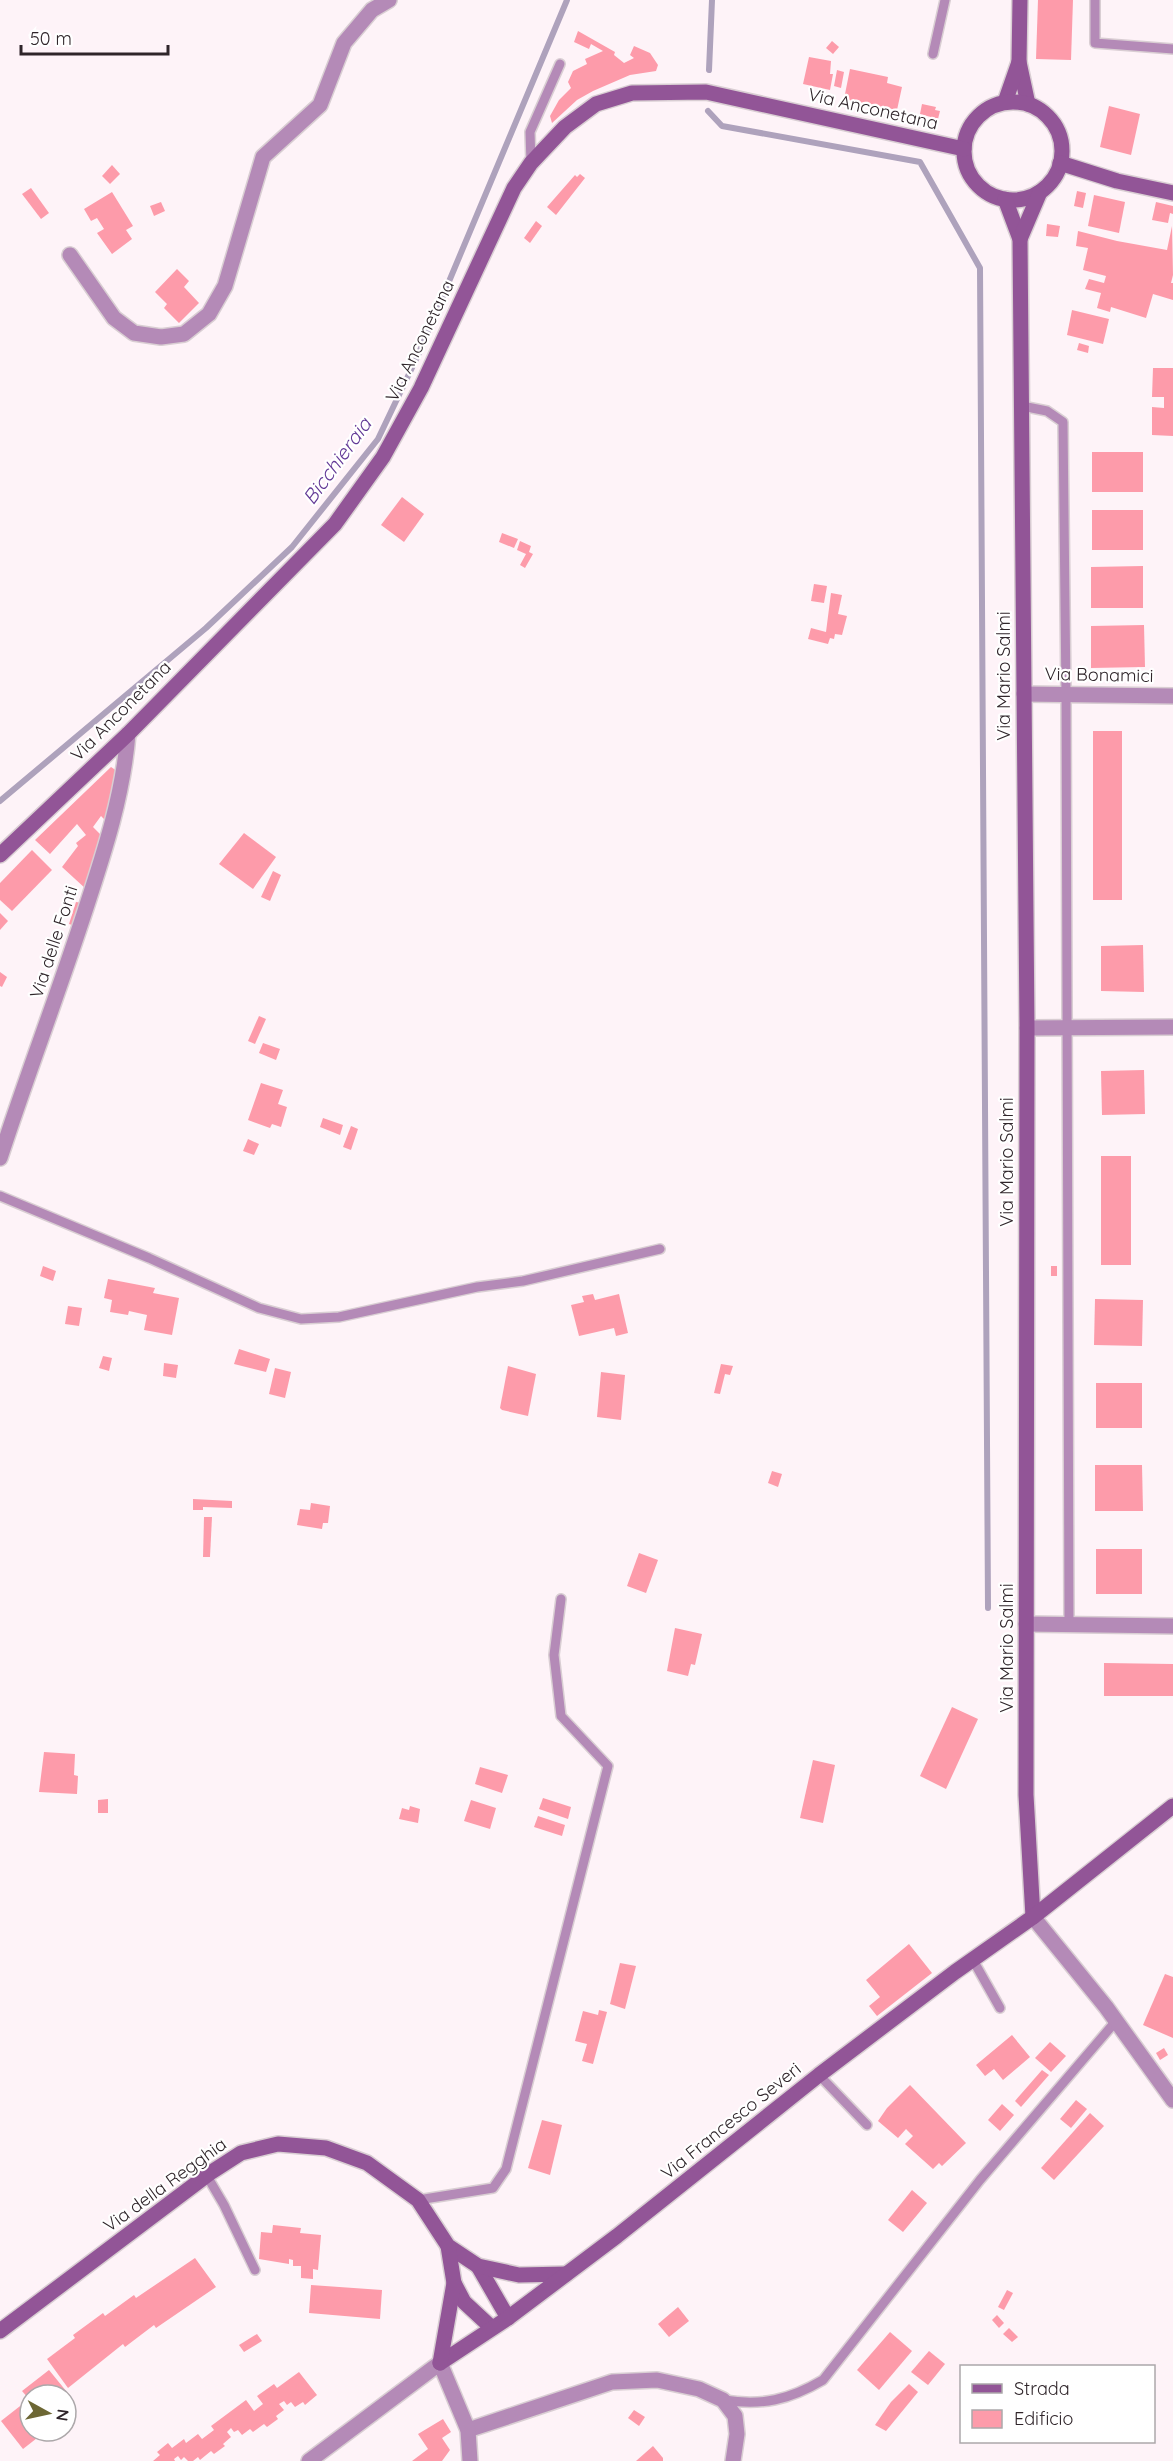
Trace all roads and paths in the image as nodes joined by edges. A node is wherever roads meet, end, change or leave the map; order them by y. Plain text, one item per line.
1 (389, 0) edge
2 (945, 0) edge
3 (1020, 0) edge
4 (1095, 0) edge
5 (1173, 49) edge
6 (933, 54) dead end
7 (1019, 62) junction
8 (560, 64) dead end
9 (1005, 102) junction
10 (1028, 104) junction
11 (964, 149) junction
12 (531, 163) junction
13 (1060, 163) junction
14 (1040, 192) junction
15 (1173, 193) edge
16 (1005, 199) junction
17 (1020, 239) junction
18 (70, 255) dead end
19 (1022, 406) junction
20 (1024, 694) junction
21 (1066, 695) junction
22 (1173, 696) edge
23 (128, 734) junction
24 (0, 855) edge
25 (1067, 1027) junction
26 (1173, 1027) edge
27 (1027, 1028) junction
28 (0, 1158) edge
29 (0, 1196) edge
30 (660, 1249) dead end
31 (561, 1599) dead end
32 (1026, 1624) junction
33 (1069, 1624) junction
34 (1173, 1626) edge
35 (1173, 1806) edge
36 (1034, 1917) junction
37 (973, 1960) junction
38 (1000, 2008) dead end
39 (1116, 2021) junction
40 (819, 2075) junction
41 (1173, 2100) edge
42 (867, 2124) dead end
43 (207, 2176) junction
44 (418, 2200) junction
45 (448, 2246) junction
46 (478, 2266) junction
47 (255, 2270) dead end
48 (566, 2274) junction
49 (454, 2283) junction
50 (508, 2318) junction
51 (492, 2328) junction
52 (0, 2331) edge
53 (440, 2363) junction
54 (723, 2400) junction
55 (468, 2430) junction
56 (309, 2461) edge
57 (470, 2461) edge
58 (733, 2461) edge

1 - 18 street
2 - 6 lane
3 - 7 street
4 - 5 lane
7 - 9 street
7 - 10 street
8 - 12 lane
9 - 10 street
9 - 11 street
10 - 13 street
11 - 12 street, Via Anconetana
11 - 16 street
12 - 23 street, Via Anconetana
13 - 14 street
13 - 15 street
14 - 16 street
14 - 17 street, Via Mario Salmi
16 - 17 street, Via Mario Salmi
17 - 19 street, Via Mario Salmi
19 - 20 street, Via Mario Salmi
19 - 21 lane
20 - 21 street, Via Bonamici
20 - 27 street, Via Mario Salmi
21 - 22 street, Via Bonamici
21 - 25 lane
23 - 24 street, Via Anconetana
23 - 28 street, Via delle Fonti
25 - 26 street
25 - 27 street
25 - 33 lane
27 - 32 street, Via Mario Salmi
29 - 30 lane
31 - 44 lane
32 - 33 street
32 - 36 street, Via Mario Salmi
33 - 34 street
35 - 36 street, Via Francesco Severi
36 - 37 street, Via Francesco Severi
36 - 39 street
37 - 38 lane
37 - 40 street, Via Francesco Severi
39 - 41 street
39 - 54 lane
40 - 42 lane
40 - 48 street, Via Francesco Severi
43 - 44 street, Via della Regghia
43 - 47 lane
43 - 52 street, Via della Regghia
44 - 45 street, Via della Regghia
45 - 46 street, Via della Regghia
45 - 49 street, Via della Regghia
46 - 48 street, Via della Regghia
46 - 50 street, Via della Regghia
48 - 50 street, Via Francesco Severi
49 - 51 street, Via della Regghia
49 - 53 street, Via della Regghia
50 - 51 street, Via Francesco Severi
51 - 53 street, Via Francesco Severi
53 - 55 street
53 - 56 street, Via Francesco Severi
54 - 55 street
54 - 58 street
55 - 57 street

